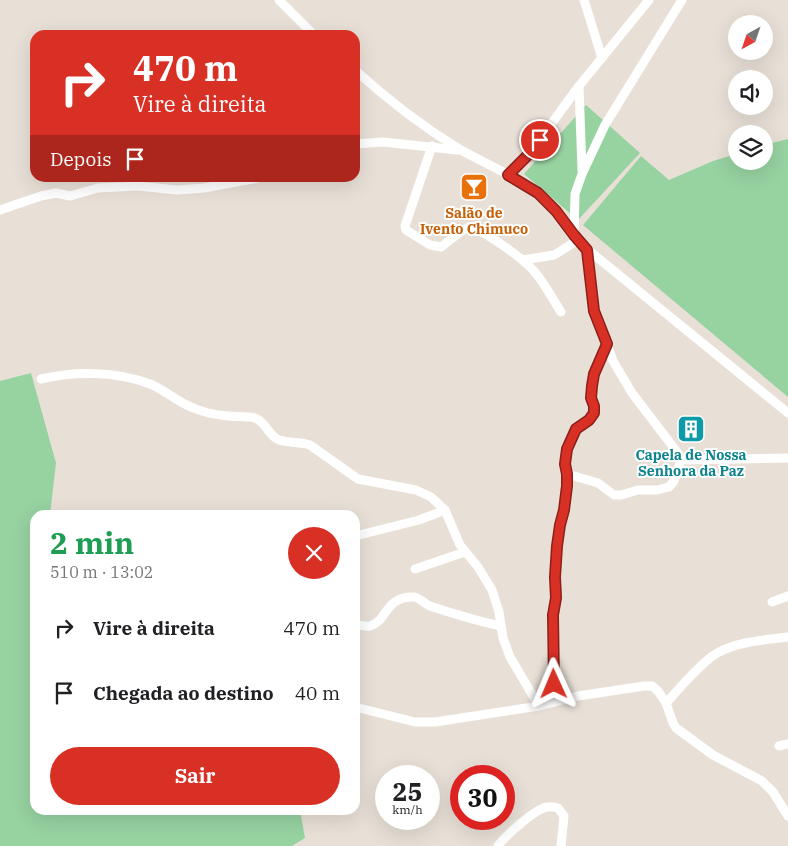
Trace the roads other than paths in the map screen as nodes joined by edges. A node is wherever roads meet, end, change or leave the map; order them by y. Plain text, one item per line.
1 (279, 0) edge
2 (584, 0) edge
3 (649, 0) edge
4 (682, 0) edge
5 (309, 30) edge
6 (602, 58) junction
7 (360, 74) edge
8 (580, 86) junction
9 (360, 144) edge
10 (432, 146) junction
11 (463, 150) junction
12 (582, 174) junction
13 (508, 175) junction
14 (236, 182) edge
15 (0, 210) edge
16 (576, 238) junction
17 (587, 250) junction
18 (523, 260) junction
19 (561, 312) dead end
20 (607, 344) junction
21 (40, 379) dead end
22 (788, 413) edge
23 (788, 458) edge
24 (681, 460) junction
25 (567, 474) junction
26 (445, 510) junction
27 (360, 535) edge
28 (465, 552) junction
29 (415, 569) dead end
30 (788, 596) edge
31 (772, 602) dead end
32 (360, 625) edge
33 (501, 626) junction
34 (788, 637) edge
35 (554, 702) junction
36 (666, 703) junction
37 (539, 706) junction
38 (360, 708) edge
39 (788, 816) edge
40 (498, 846) edge
41 (561, 846) edge

1 - 5 street
2 - 6 street
3 - 6 street
4 - 12 street
6 - 8 street
7 - 11 street
8 - 12 street
8 - 13 street
9 - 10 street
10 - 11 street
10 - 18 street
11 - 13 street
12 - 16 street
13 - 16 street
14 - 15 street
16 - 17 street
16 - 18 street
17 - 20 street
17 - 22 street
18 - 19 street
20 - 24 street
20 - 25 street
21 - 26 street
23 - 24 street
24 - 25 street
25 - 35 street
26 - 27 street
26 - 28 street
28 - 29 street
28 - 33 street
30 - 31 street
32 - 33 street
33 - 37 street
34 - 36 street
35 - 36 street
35 - 37 street
36 - 39 street
37 - 38 street
40 - 41 street

